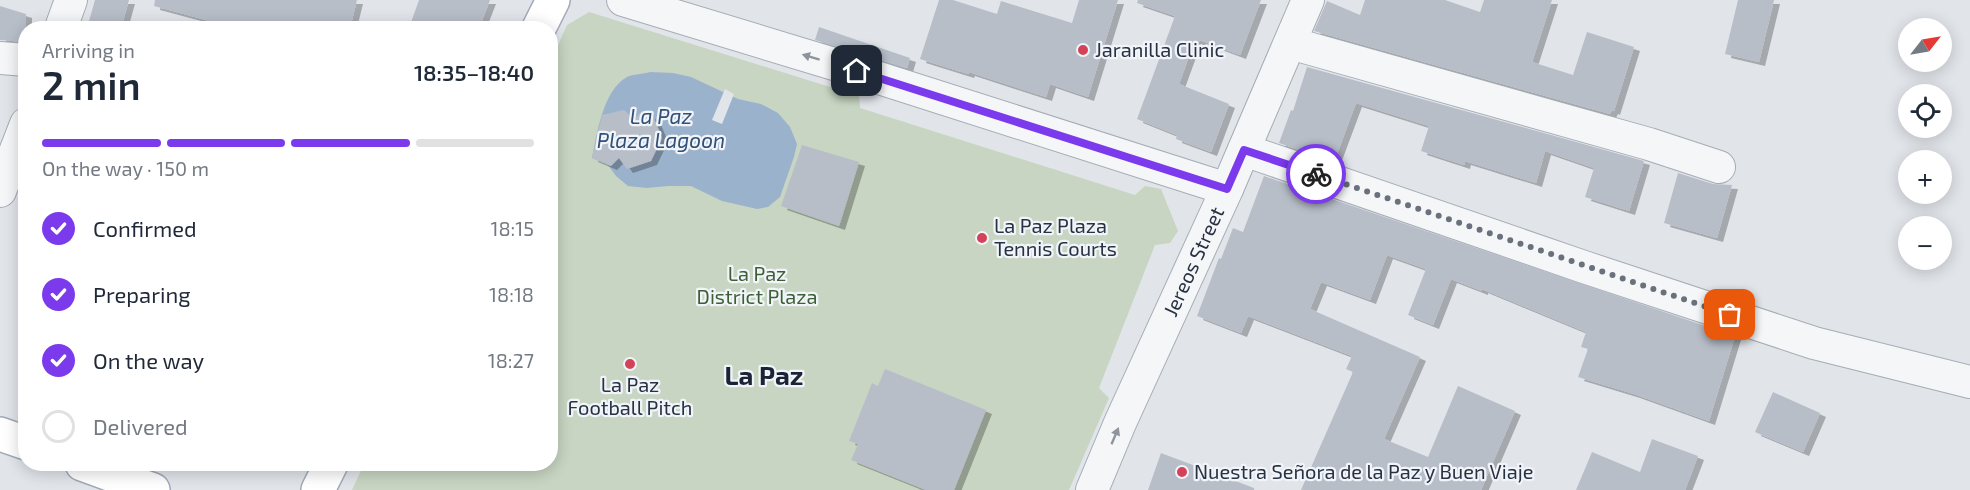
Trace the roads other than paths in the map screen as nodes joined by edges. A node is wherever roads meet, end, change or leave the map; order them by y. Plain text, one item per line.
1 (71, 0) edge
2 (553, 0) edge
3 (623, 0) edge
4 (1308, 0) edge
5 (64, 21) edge
6 (542, 21) edge
7 (1290, 43) junction
8 (0, 58) edge
9 (18, 59) edge
10 (18, 144) edge
11 (1244, 150) junction
12 (1719, 167) dead end
13 (1227, 189) junction
14 (0, 190) edge
15 (1970, 382) edge
16 (0, 434) edge
17 (18, 440) edge
18 (100, 471) edge
19 (328, 471) edge
20 (153, 490) edge
21 (318, 490) edge
22 (1092, 490) edge

1 - 5 street
2 - 6 main road
13 -> 3 street
4 - 7 street, Jereos Street
7 - 11 street, Jereos Street
7 - 12 street
8 - 9 street
10 - 14 street
11 - 13 street, Jereos Street
11 - 15 street
22 -> 13 street, Jereos Street
16 - 17 main road
18 - 20 main road
19 - 21 main road

